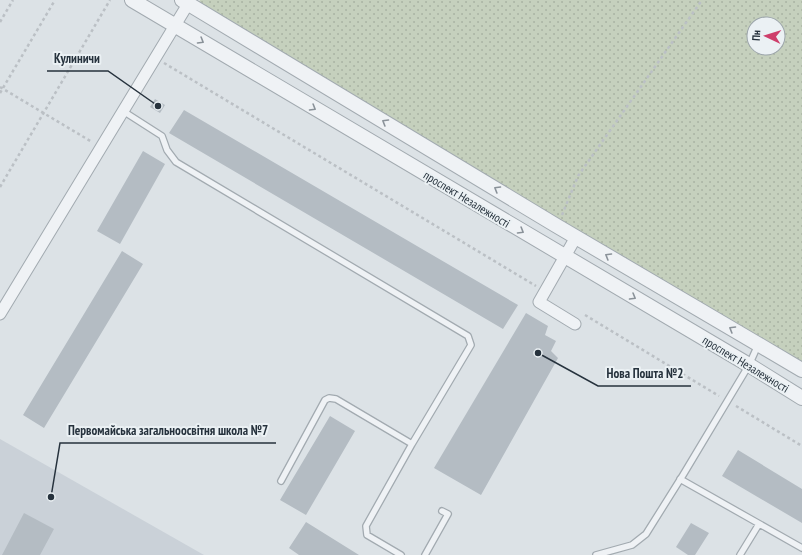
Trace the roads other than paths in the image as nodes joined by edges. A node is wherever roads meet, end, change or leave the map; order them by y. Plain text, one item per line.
1 (132, 0) edge
2 (188, 4) edge
3 (175, 26) junction
4 (123, 110) junction
5 (576, 237) junction
6 (565, 257) junction
7 (0, 314) edge
8 (575, 324) dead end
9 (758, 345) junction
10 (749, 365) junction
11 (802, 370) edge
12 (802, 398) edge
13 (412, 444) junction
14 (680, 479) junction
15 (281, 481) dead end
16 (442, 511) dead end
17 (759, 524) junction
18 (802, 548) edge
19 (401, 555) edge
20 (425, 555) edge
21 (596, 555) edge
22 (740, 555) edge

1 - 3 street, проспект Незалежності
2 - 3 street
5 -> 2 street, проспект Незалежності
3 - 4 street
3 -> 6 street, проспект Незалежності
4 - 7 street
4 - 13 lane
5 - 6 street
9 -> 5 street, проспект Незалежності
6 - 8 street
6 -> 10 street, проспект Незалежності
9 - 10 lane
9 - 11 street, проспект Незалежності
10 - 12 street, проспект Незалежності
10 - 14 lane
13 - 15 lane
13 - 19 lane
14 - 17 lane
14 - 21 lane
16 - 20 lane
17 - 18 lane
17 - 22 lane

